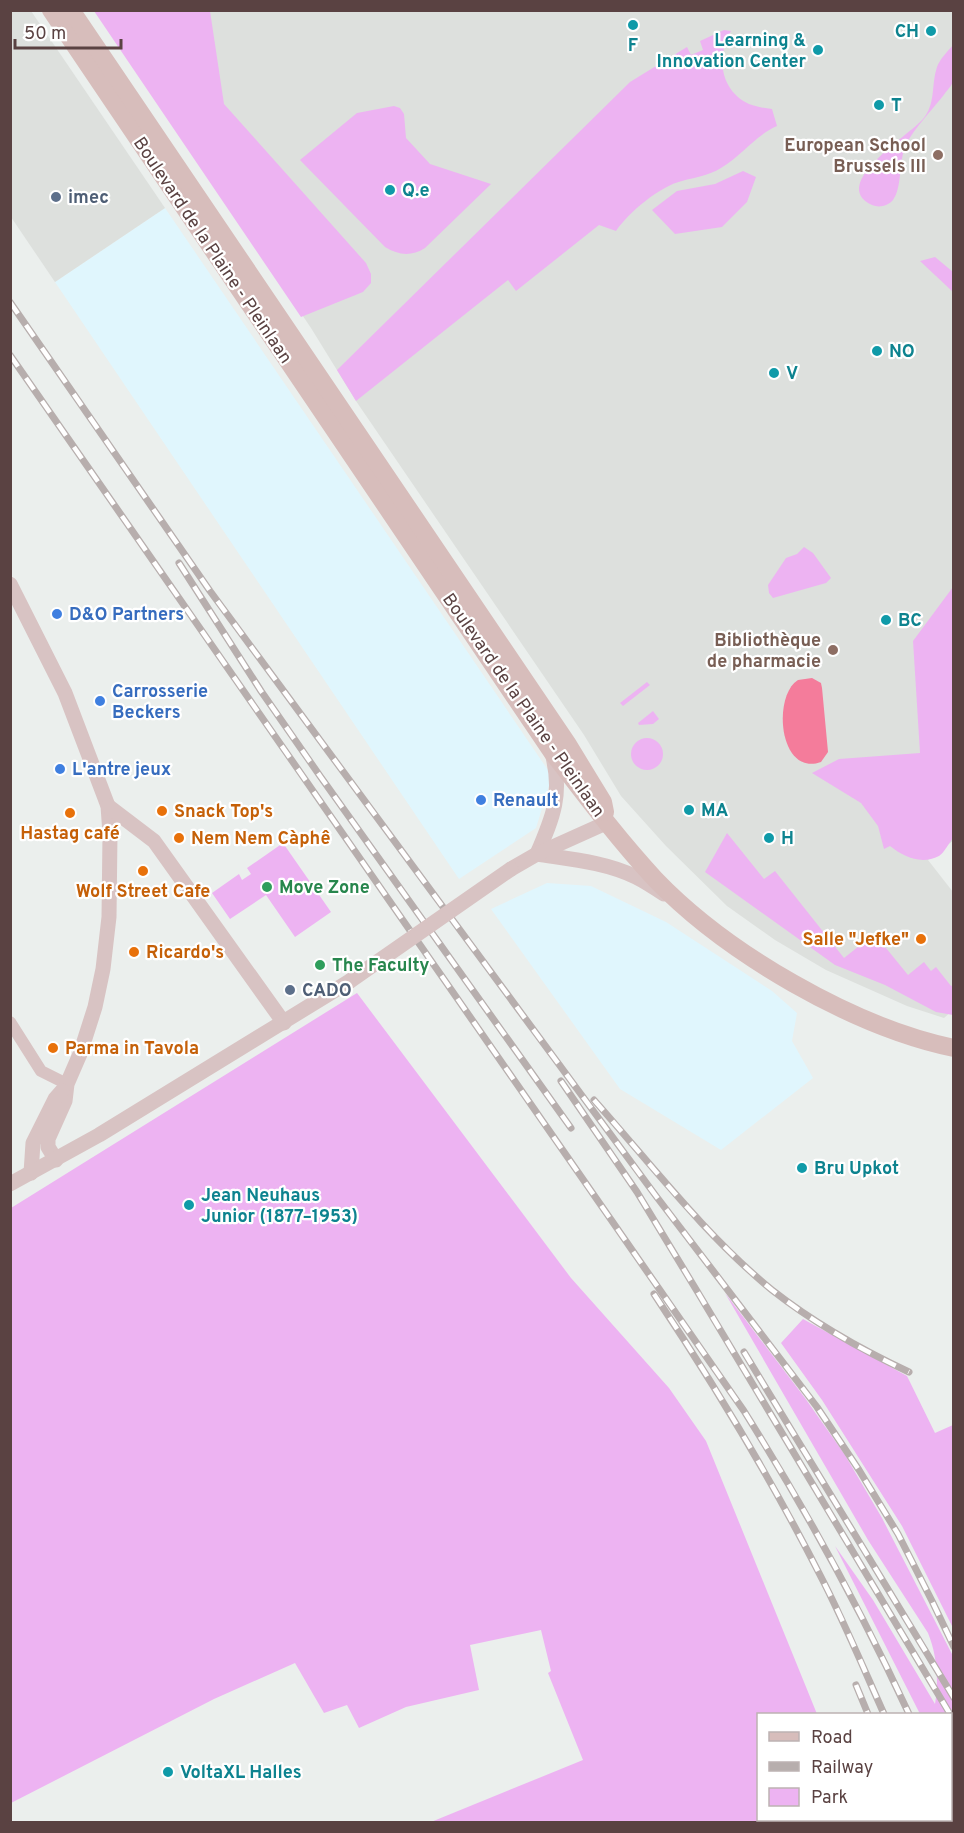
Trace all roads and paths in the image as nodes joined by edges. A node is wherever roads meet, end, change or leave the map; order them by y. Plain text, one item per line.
1 (51, 10) edge
2 (71, 10) edge
3 (381, 484) junction
4 (10, 584) edge
5 (552, 752) junction
6 (108, 806) junction
7 (606, 823) junction
8 (537, 854) junction
9 (682, 904) junction
10 (10, 1022) edge
11 (284, 1023) junction
12 (954, 1048) edge
13 (68, 1084) junction
14 (56, 1160) junction
15 (31, 1173) junction
16 (10, 1184) edge

1 - 3 main road, Boulevard de la Plaine - Pleinlaan
2 - 3 main road, Boulevard de la Plaine - Pleinlaan
3 - 5 main road, Boulevard de la Plaine - Pleinlaan
3 - 7 main road, Boulevard de la Plaine - Pleinlaan
4 - 6 street
5 - 7 main road, Boulevard de la Plaine - Pleinlaan
5 - 8 street
6 - 11 street
6 - 13 street
7 - 8 street
7 - 9 main road
8 - 9 street
8 - 11 street, bridge
9 - 12 main road
10 - 13 street
11 - 14 street
13 - 14 street
13 - 15 street
14 - 15 street
15 - 16 street

